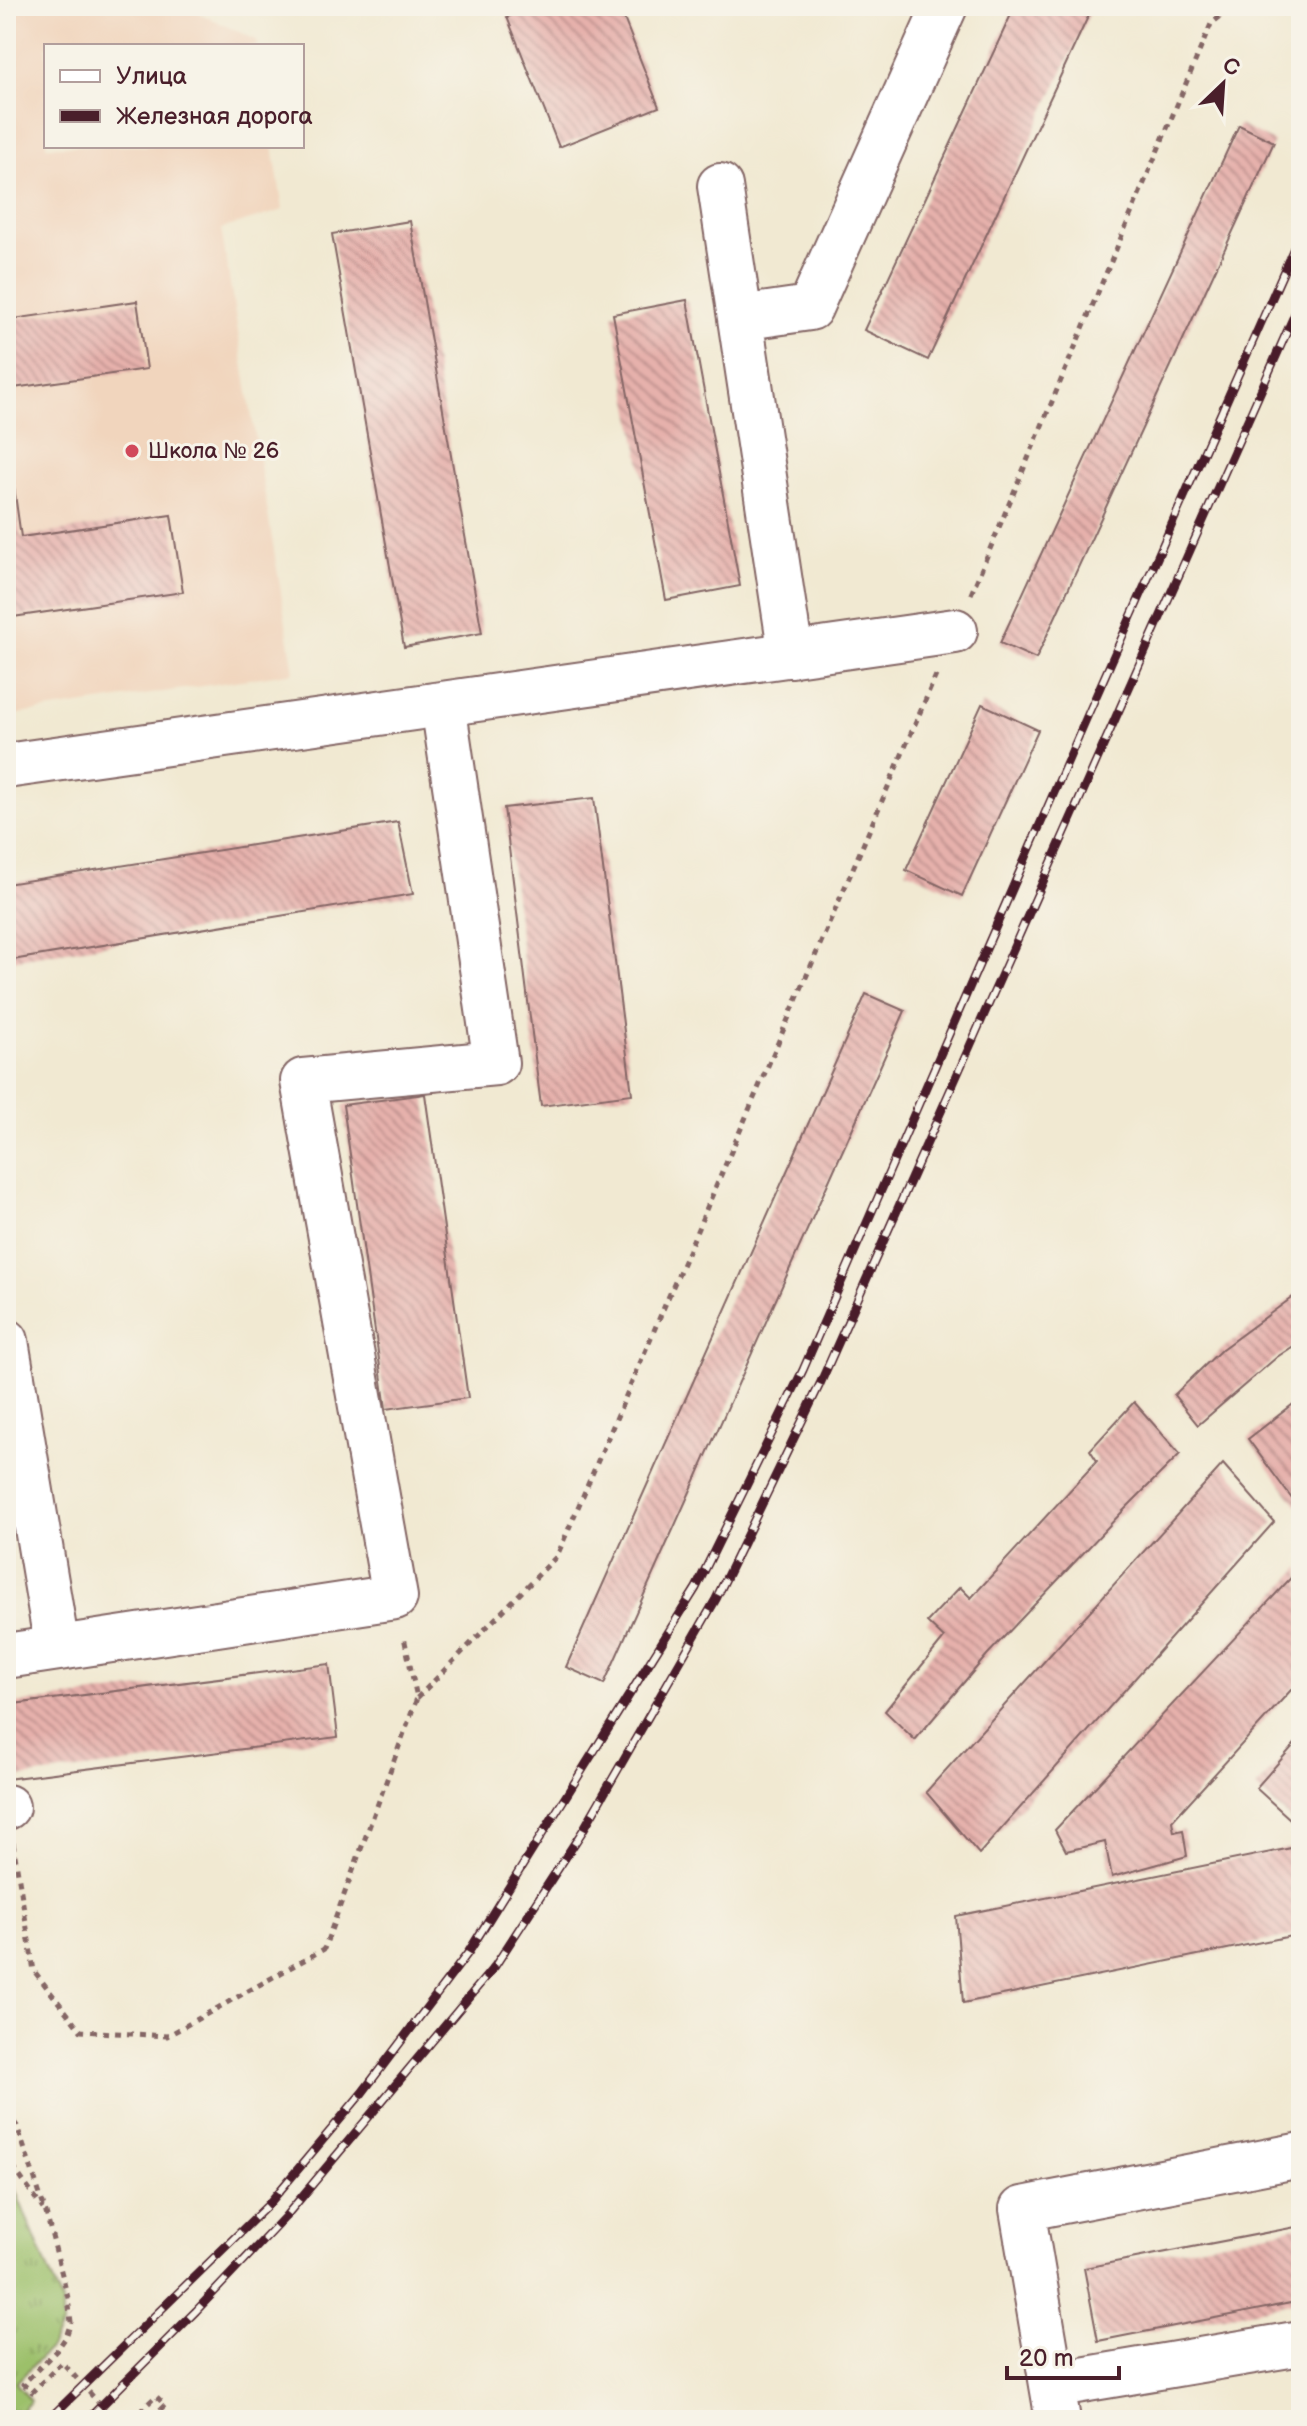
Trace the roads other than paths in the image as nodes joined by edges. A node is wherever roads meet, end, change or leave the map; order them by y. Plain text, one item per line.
1 (945, 6) edge
2 (720, 186) dead end
3 (740, 318) junction
4 (955, 631) road end
5 (791, 655) junction
6 (443, 704) junction
7 (6, 766) edge
8 (6, 1341) edge
9 (57, 1648) junction
10 (6, 1656) edge
11 (1301, 2155) edge
12 (1301, 2343) edge
13 (1055, 2402) edge

1 - 3 street
2 - 3 street
3 - 5 street
4 - 5 street
5 - 6 street
6 - 7 street
6 - 9 street
8 - 9 street
9 - 10 street
11 - 13 street
12 - 13 street

